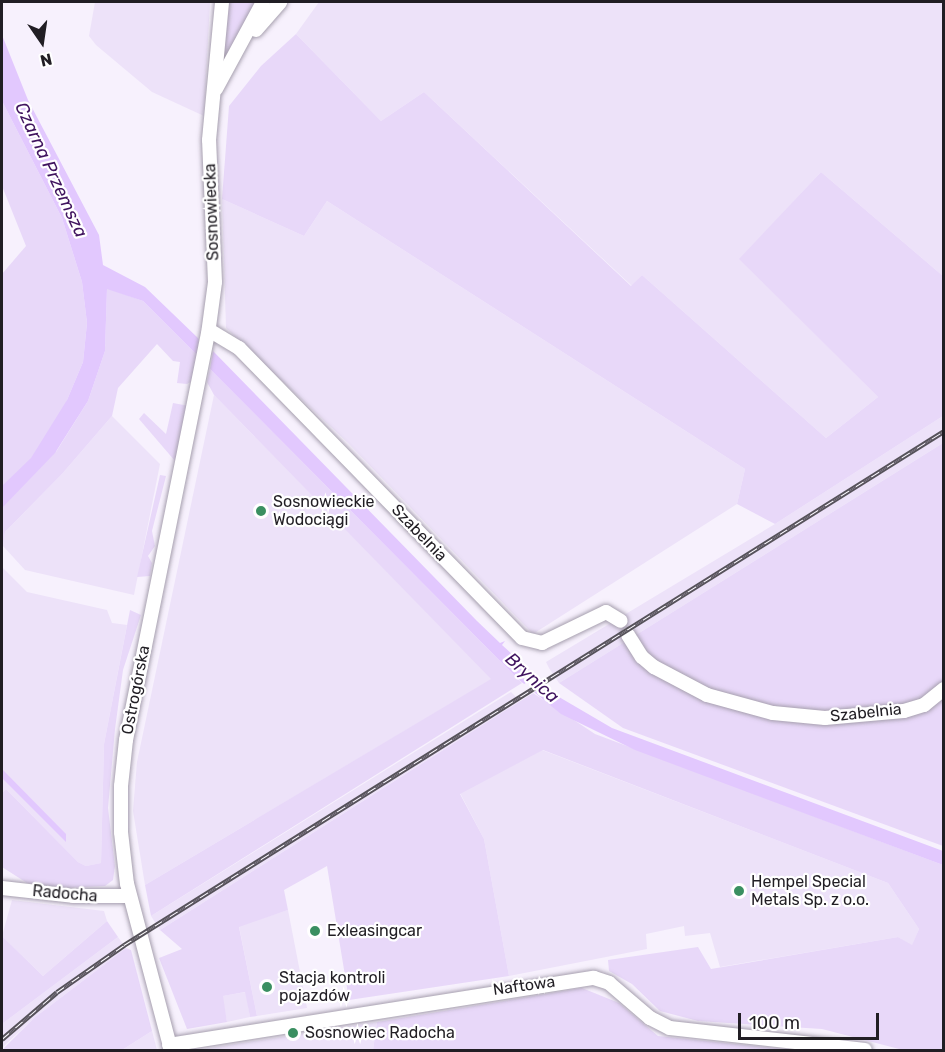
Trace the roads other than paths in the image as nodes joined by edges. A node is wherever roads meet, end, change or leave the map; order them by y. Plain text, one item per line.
1 (222, 2) edge
2 (263, 2) edge
3 (280, 2) edge
4 (241, 48) junction
5 (213, 94) junction
6 (208, 332) junction
7 (621, 621) dead end
8 (628, 635) dead end
9 (944, 689) edge
10 (2, 888) edge
11 (129, 896) junction
12 (170, 1048) edge
13 (866, 1050) edge

1 - 5 street, Sosnowiecka
2 - 4 street, Sosnowiecka
3 - 4 street
4 - 5 street, Sosnowiecka
5 - 6 street, Sosnowiecka
6 - 7 street, Szabelnia
6 - 11 street, Ostrogórska
8 - 9 street, Szabelnia
10 - 11 street, Radocha
11 - 12 street, Ostrogórska
12 - 13 street, Naftowa

